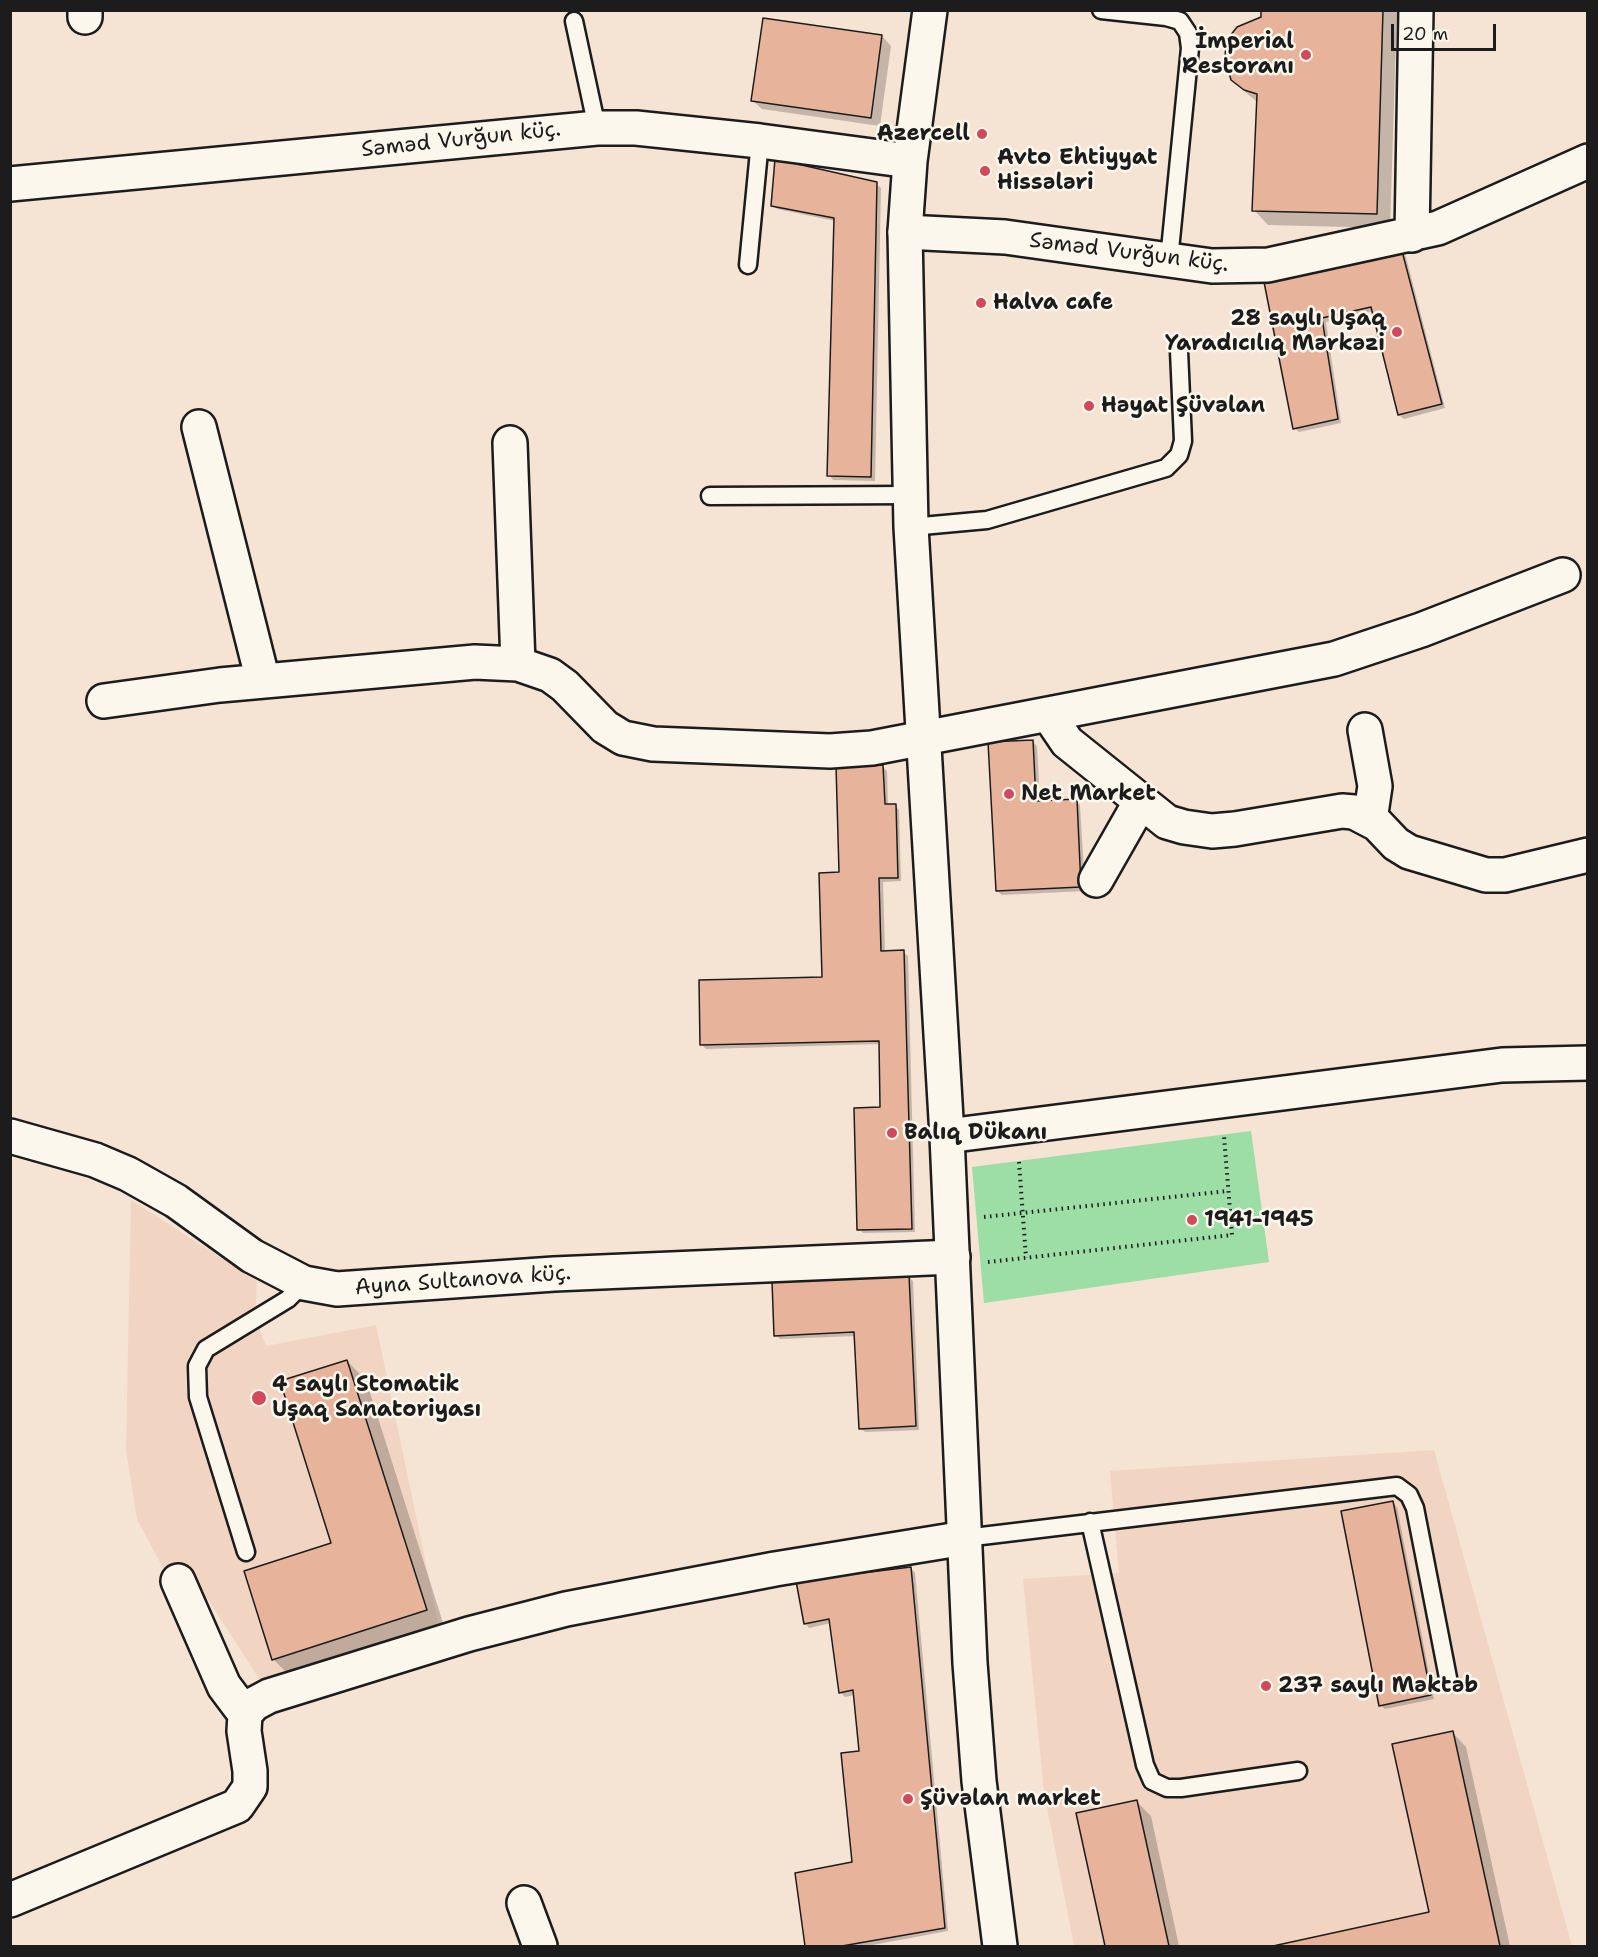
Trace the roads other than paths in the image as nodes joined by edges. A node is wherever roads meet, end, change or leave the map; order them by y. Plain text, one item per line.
1 (930, 10) edge
2 (1101, 10) edge
3 (1416, 10) edge
4 (573, 21) dead end
5 (597, 128) junction
6 (760, 141) junction
7 (910, 161) junction
8 (1587, 161) edge
9 (10, 184) edge
10 (905, 232) junction
11 (1412, 235) junction
12 (1169, 260) junction
13 (748, 265) dead end
14 (1179, 351) dead end
15 (200, 427) dead end
16 (510, 443) dead end
17 (910, 495) junction
18 (710, 496) dead end
19 (911, 527) junction
20 (1563, 575) dead end
21 (518, 664) junction
22 (263, 681) junction
23 (104, 701) dead end
24 (1048, 714) junction
25 (1365, 730) dead end
26 (924, 740) junction
27 (1141, 801) junction
28 (1370, 820) junction
29 (1587, 855) edge
30 (1096, 880) dead end
31 (1587, 1063) edge
32 (10, 1136) edge
33 (947, 1136) junction
34 (967, 1260) junction
35 (304, 1283) junction
36 (1090, 1522) junction
37 (965, 1538) junction
38 (246, 1552) dead end
39 (178, 1581) dead end
40 (1449, 1683) dead end
41 (245, 1714) junction
42 (1298, 1771) dead end
43 (10, 1900) edge
44 (524, 1903) dead end
45 (997, 1946) edge
46 (540, 1947) edge

1 - 7 street
2 - 12 lane
3 - 11 street
4 - 5 lane
5 - 6 street, Səməd Vurğun küç.
5 - 9 street, Səməd Vurğun küç.
6 - 7 street, Səməd Vurğun küç.
6 - 13 lane
7 - 10 street
8 - 11 street, Səməd Vurğun küç.
10 - 12 street, Səməd Vurğun küç.
10 - 17 street
11 - 12 street, Səməd Vurğun küç.
14 - 19 lane
15 - 22 street
16 - 21 street
17 - 18 lane
17 - 19 street
19 - 26 street
20 - 24 street
21 - 22 street
21 - 26 street
22 - 23 street
24 - 26 street
24 - 27 street
25 - 28 street
26 - 33 street
27 - 28 street
27 - 30 street
28 - 29 street
31 - 33 street
32 - 35 street, Ayna Sultanova küç.
33 - 34 street
34 - 35 street, Ayna Sultanova küç.
34 - 37 street
35 - 38 lane
36 - 37 lane
36 - 40 lane
36 - 42 lane
37 - 41 street
37 - 45 street
39 - 41 street
41 - 43 street
44 - 46 street

